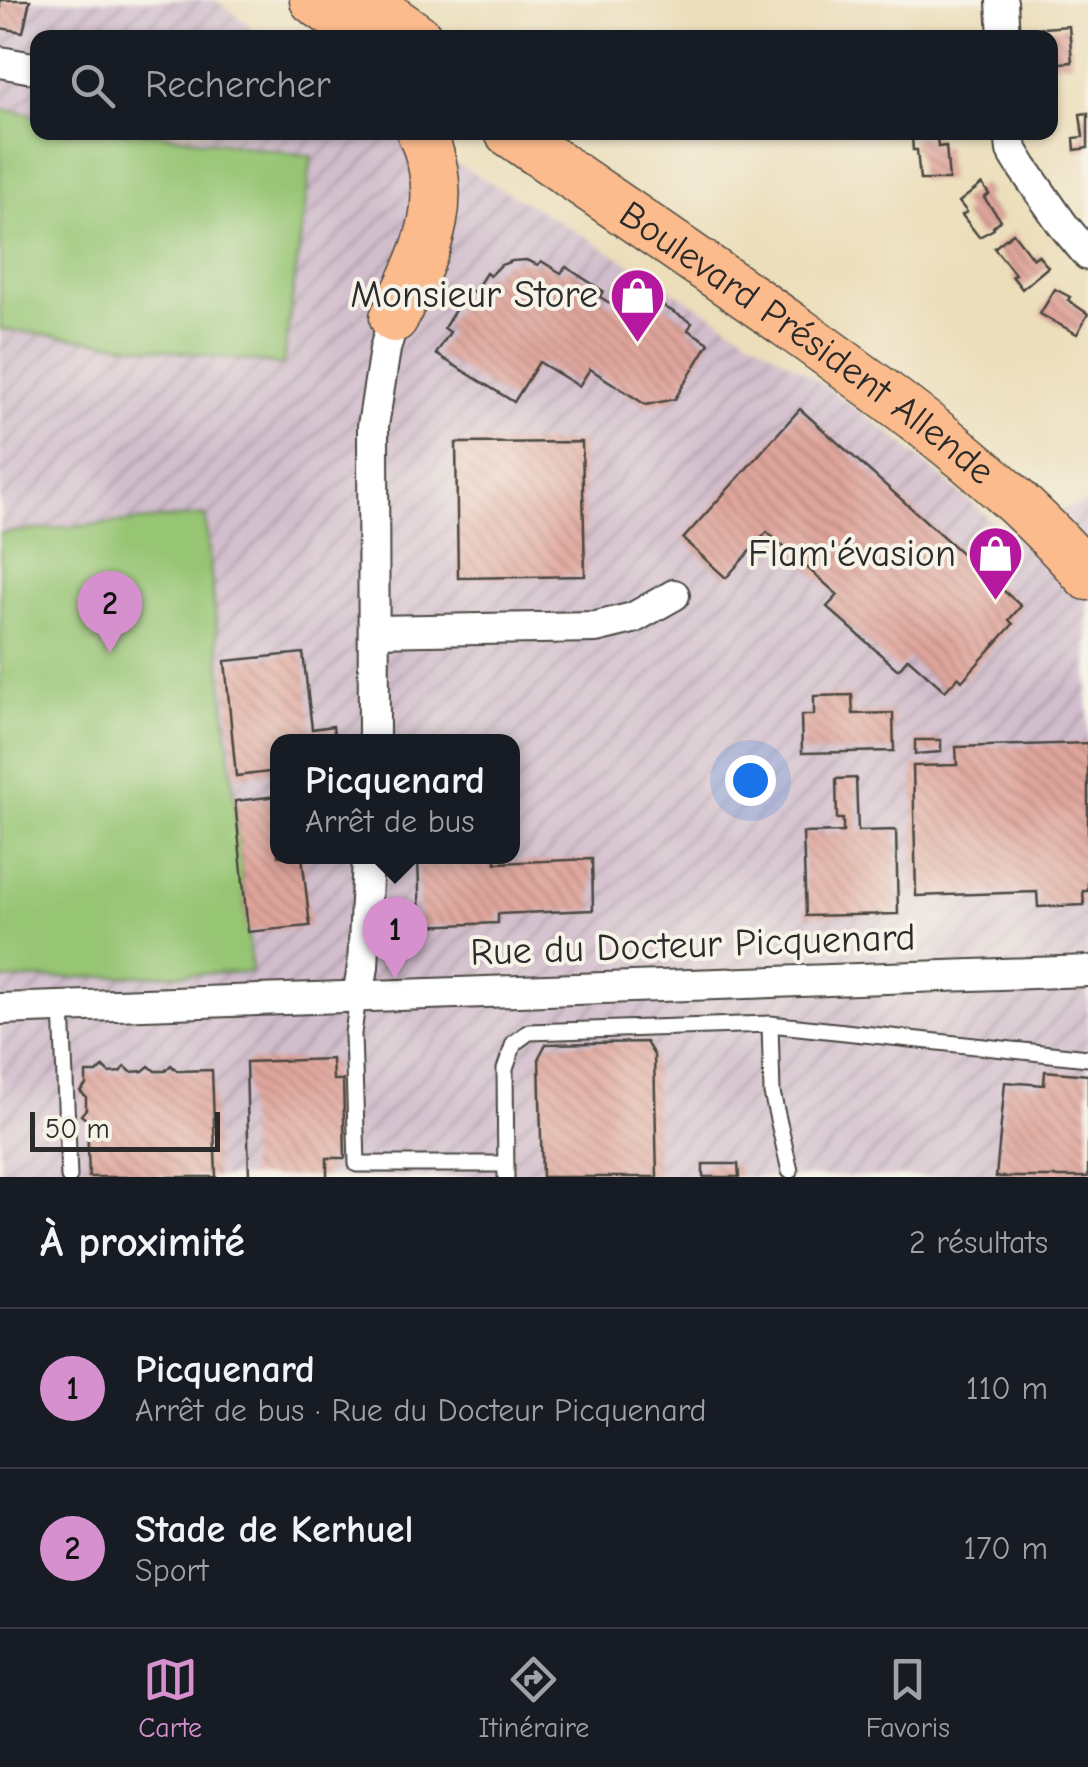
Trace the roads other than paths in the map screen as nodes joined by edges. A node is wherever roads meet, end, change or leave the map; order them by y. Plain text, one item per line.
1 (274, 0) edge
2 (314, 0) edge
3 (364, 0) edge
4 (1002, 2) dead end
5 (314, 30) edge
6 (357, 30) edge
7 (407, 30) edge
8 (1004, 30) edge
9 (0, 62) edge
10 (30, 68) edge
11 (424, 140) edge
12 (522, 140) edge
13 (570, 140) edge
14 (1011, 140) edge
15 (1088, 255) edge
16 (394, 318) joint
17 (1088, 534) edge
18 (1088, 576) edge
19 (674, 596) dead end
20 (374, 631) junction
21 (374, 734) edge
22 (368, 864) edge
23 (1088, 971) edge
24 (358, 996) junction
25 (62, 1007) junction
26 (0, 1010) edge
27 (770, 1024) junction
28 (1088, 1058) edge
29 (506, 1171) edge
30 (790, 1171) dead end
31 (69, 1177) edge

1 - 5 main road
2 - 6 main road
3 - 7 main road
4 - 8 street
9 - 10 street
11 - 16 main road
12 - 18 main road, Boulevard Président Allende
13 - 17 main road, Boulevard Président Allende
14 - 15 street
16 - 20 street
19 - 20 street
20 - 21 street
22 - 24 street
23 - 24 street, Rue du Docteur Picquenard
24 - 25 street, Rue du Docteur Picquenard
24 - 29 lane
25 - 26 street, Rue du Docteur Picquenard
25 - 31 lane
27 - 28 lane
27 - 29 lane
27 - 30 lane

